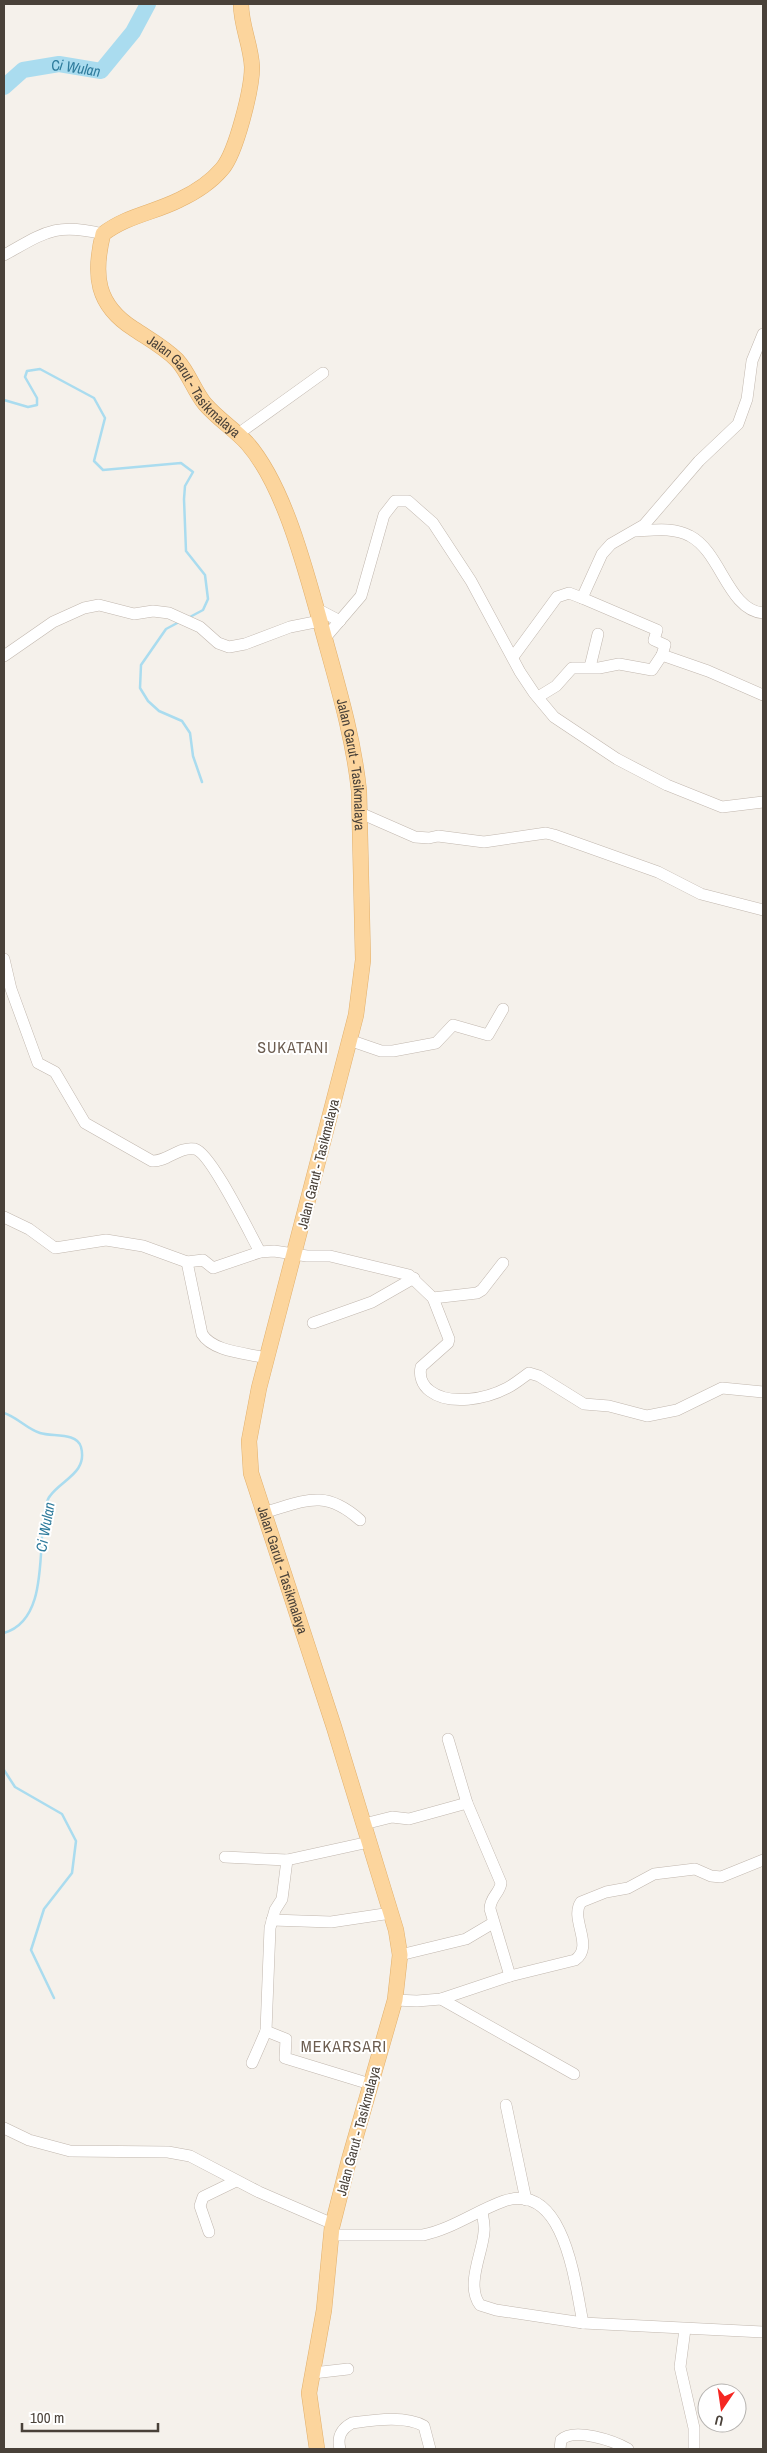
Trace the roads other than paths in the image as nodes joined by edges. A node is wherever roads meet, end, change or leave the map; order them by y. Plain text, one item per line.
1 (241, 4) edge
2 (103, 234) junction
3 (4, 255) edge
4 (763, 334) edge
5 (323, 373) dead end
6 (238, 434) junction
7 (636, 531) junction
8 (582, 598) junction
9 (763, 613) edge
10 (318, 615) junction
11 (340, 621) junction
12 (598, 634) dead end
13 (325, 638) junction
14 (662, 655) junction
15 (4, 656) edge
16 (513, 657) junction
17 (590, 667) junction
18 (763, 695) edge
19 (538, 697) junction
20 (763, 802) edge
21 (358, 812) junction
22 (763, 910) edge
23 (4, 959) edge
24 (503, 1009) dead end
25 (350, 1040) junction
26 (4, 1217) edge
27 (260, 1252) junction
28 (295, 1254) junction
29 (187, 1262) junction
30 (503, 1263) dead end
31 (414, 1278) junction
32 (433, 1298) junction
33 (313, 1324) dead end
34 (266, 1358) junction
35 (763, 1392) edge
36 (263, 1513) junction
37 (360, 1520) dead end
38 (448, 1739) dead end
39 (467, 1803) junction
40 (364, 1824) junction
41 (369, 1842) junction
42 (225, 1857) dead end
43 (287, 1860) junction
44 (763, 1860) edge
45 (391, 1913) junction
46 (272, 1920) junction
47 (494, 1923) junction
48 (400, 1955) junction
49 (510, 1976) junction
50 (442, 1999) junction
51 (395, 2000) junction
52 (266, 2031) junction
53 (252, 2063) dead end
54 (574, 2074) dead end
55 (370, 2084) junction
56 (506, 2105) dead end
57 (4, 2128) edge
58 (236, 2181) junction
59 (526, 2200) junction
60 (482, 2212) junction
61 (332, 2229) junction
62 (209, 2232) dead end
63 (583, 2323) junction
64 (685, 2329) junction
65 (763, 2332) edge
66 (348, 2369) dead end
67 (313, 2373) junction
68 (317, 2449) edge
69 (340, 2449) edge
70 (430, 2449) edge
71 (560, 2449) edge
72 (628, 2449) edge
73 (694, 2449) edge

1 - 2 main road
2 - 3 street
2 - 6 main road, Jalan Garut - Tasikmalaya
4 - 7 street
5 - 6 street
6 - 10 main road, Jalan Garut - Tasikmalaya
7 - 8 street
7 - 9 street
8 - 14 street
8 - 16 street
10 - 11 street
10 - 13 main road, Jalan Garut - Tasikmalaya
10 - 15 street
11 - 13 street
11 - 16 street
12 - 17 street
13 - 21 main road, Jalan Garut - Tasikmalaya
14 - 17 street
14 - 18 street
16 - 19 street
17 - 19 street
19 - 20 street
21 - 22 street
21 - 25 main road, Jalan Garut - Tasikmalaya
23 - 27 street
24 - 25 street
25 - 28 main road, Jalan Garut - Tasikmalaya
26 - 29 street
27 - 28 street
27 - 29 street
28 - 31 street
28 - 34 main road, Jalan Garut - Tasikmalaya
29 - 34 street
30 - 32 street
31 - 32 street
31 - 33 street
32 - 35 street
34 - 36 main road, Jalan Garut - Tasikmalaya
36 - 37 street
36 - 40 main road, Jalan Garut - Tasikmalaya
38 - 39 street
39 - 40 street
39 - 47 street
40 - 41 main road, Jalan Garut - Tasikmalaya
41 - 43 street
41 - 45 main road, Jalan Garut - Tasikmalaya
42 - 43 street
43 - 46 street
44 - 49 street
45 - 46 street
45 - 48 main road, Jalan Garut - Tasikmalaya
46 - 52 street
47 - 48 street
47 - 49 street
48 - 51 main road, Jalan Garut - Tasikmalaya
49 - 50 street
50 - 51 street
50 - 54 street
51 - 55 main road, Jalan Garut - Tasikmalaya
52 - 53 street
52 - 55 street
55 - 61 main road, Jalan Garut - Tasikmalaya
56 - 59 street
57 - 58 street
58 - 61 street
58 - 62 street
59 - 60 street
59 - 63 street
60 - 61 street
60 - 63 street
61 - 67 main road, Jalan Garut - Tasikmalaya
63 - 64 street
64 - 65 street
64 - 73 street
66 - 67 street
67 - 68 main road, Jalan Garut - Tasikmalaya
69 - 70 street
71 - 72 street

